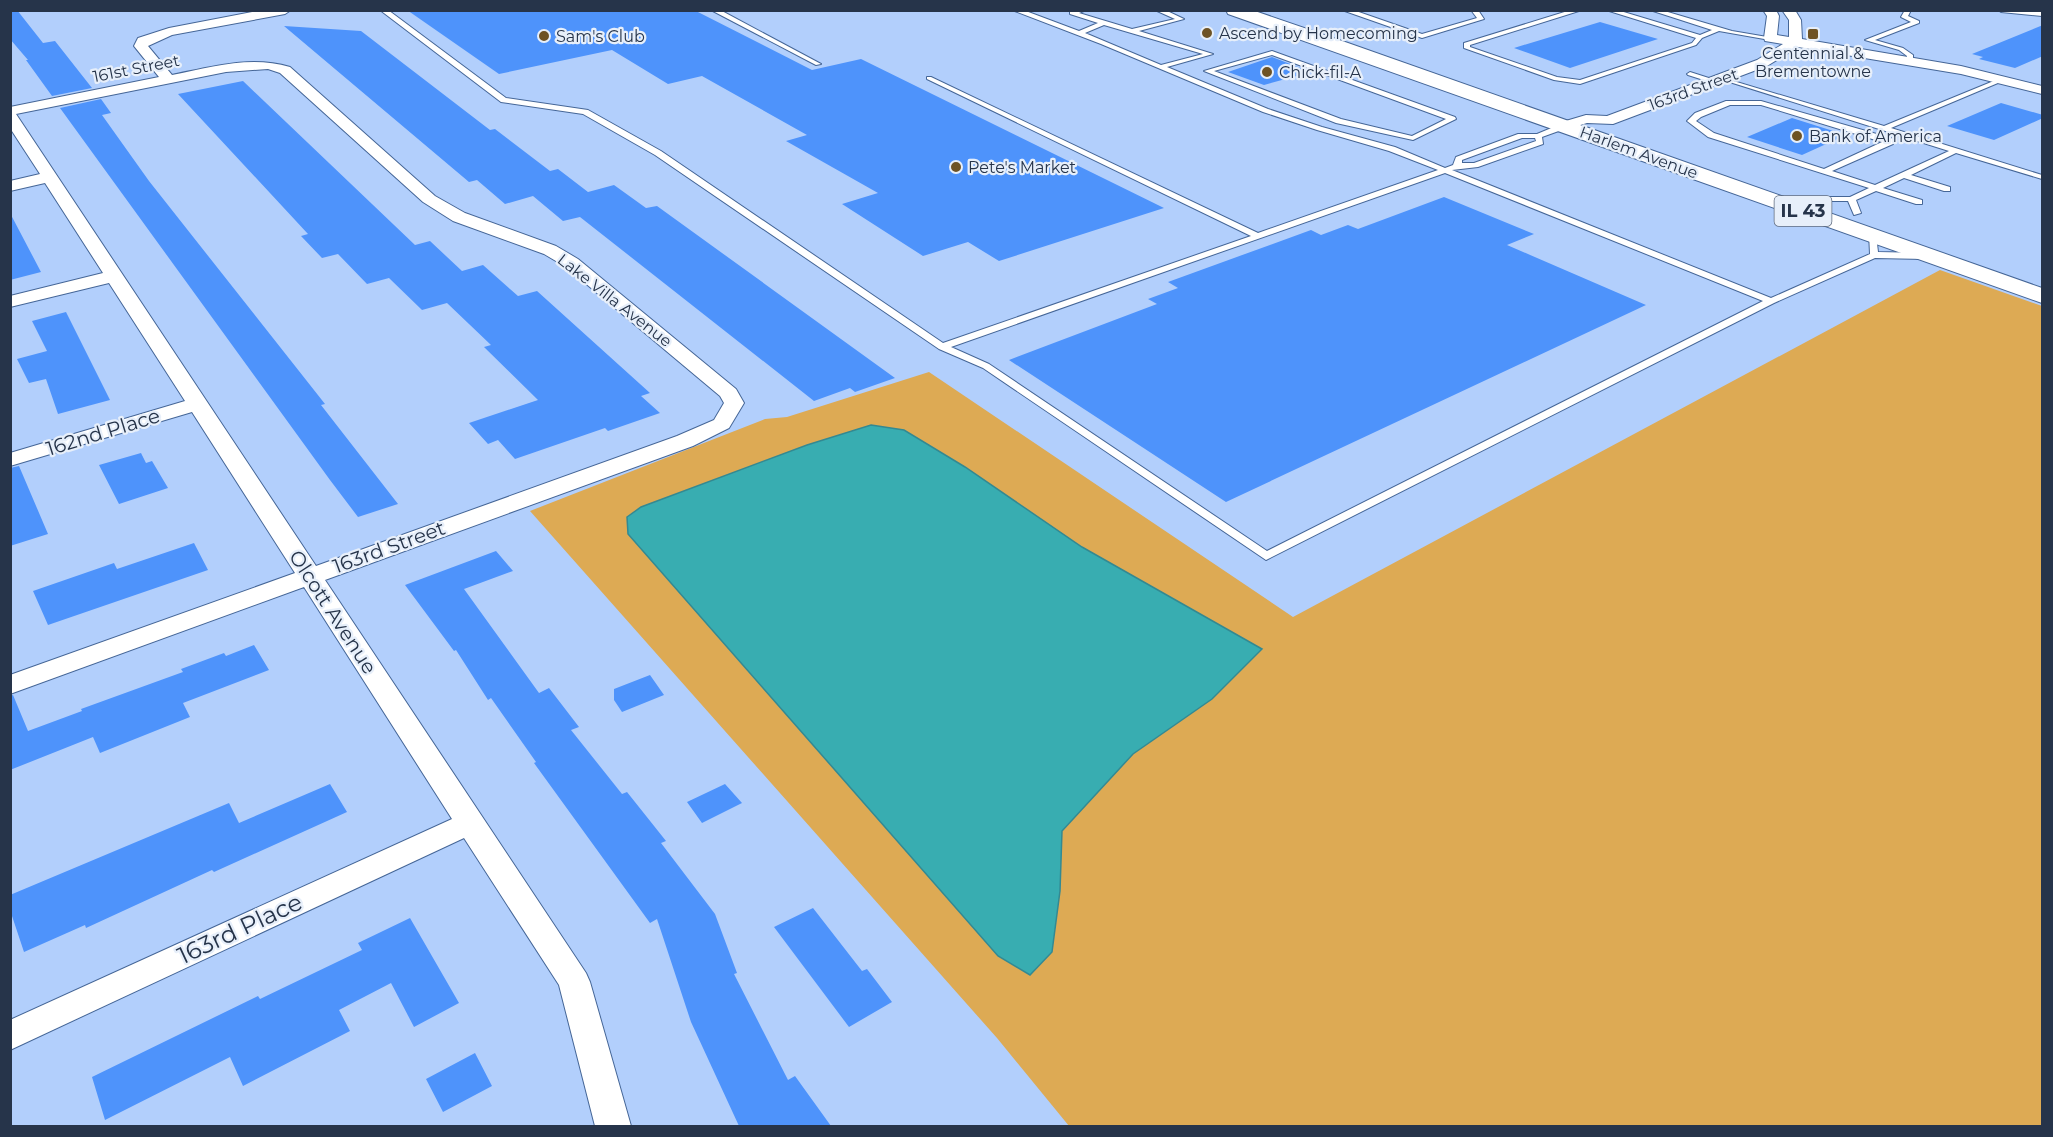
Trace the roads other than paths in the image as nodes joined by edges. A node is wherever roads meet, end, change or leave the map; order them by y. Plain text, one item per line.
1 (285, 10) edge
2 (383, 10) edge
3 (714, 10) edge
4 (1015, 10) edge
5 (1033, 10) edge
6 (1083, 10) edge
7 (1158, 10) edge
8 (1234, 10) edge
9 (1277, 10) edge
10 (1345, 10) edge
11 (1474, 10) edge
12 (1579, 10) edge
13 (1609, 10) edge
14 (1653, 10) edge
15 (1769, 10) edge
16 (1788, 10) edge
17 (1908, 10) edge
18 (2001, 10) edge
19 (1026, 14) junction
20 (2043, 14) edge
21 (1104, 23) junction
22 (1719, 29) junction
23 (1132, 31) junction
24 (1078, 33) junction
25 (1700, 37) junction
26 (1770, 38) junction
27 (1796, 42) junction
28 (1911, 61) junction
29 (818, 64) dead end
30 (269, 65) joint
31 (1160, 67) junction
32 (1684, 76) joint
33 (929, 78) dead end
34 (2003, 79) junction
35 (169, 80) junction
36 (1718, 80) junction
37 (2043, 90) edge
38 (1605, 105) dead end
39 (10, 111) edge
40 (10, 116) edge
41 (1575, 122) junction
42 (1885, 128) junction
43 (1426, 134) joint
44 (1906, 135) junction
45 (1890, 142) junction
46 (1956, 150) junction
47 (1445, 170) junction
48 (1824, 172) junction
49 (1904, 175) junction
50 (49, 177) junction
51 (2043, 177) edge
52 (10, 186) edge
53 (1876, 188) junction
54 (1947, 189) dead end
55 (1919, 202) dead end
56 (1854, 206) junction
57 (1258, 236) junction
58 (1873, 245) junction
59 (115, 276) junction
60 (2043, 278) edge
61 (2043, 296) edge
62 (1772, 301) junction
63 (10, 302) edge
64 (942, 347) junction
65 (196, 404) junction
66 (729, 414) joint
67 (10, 460) edge
68 (309, 576) junction
69 (10, 685) edge
70 (470, 823) junction
71 (10, 1036) edge
72 (613, 1126) edge

1 - 35 street
2 - 64 lane
3 - 29 lane
4 - 19 lane
5 - 19 lane
6 - 21 lane
7 - 23 lane
8 - 41 main road, Harlem Avenue / IL 43
9 - 41 main road, Harlem Avenue / IL 43
10 - 11 lane
12 - 25 lane
13 - 25 lane
14 - 22 lane
15 - 26 street
16 - 27 street
17 - 28 lane
18 - 20 lane
19 - 24 lane
21 - 23 lane
21 - 24 lane
22 - 25 lane
22 - 26 lane
23 - 31 lane
24 - 31 lane
26 - 27 street
26 - 32 street, 163rd Street
27 - 28 street
27 - 36 street, 163rd Street
28 - 34 street
30 - 35 street, 161st Street
30 - 66 street, Lake Villa Avenue
31 - 47 lane
32 - 36 lane
33 - 57 lane
34 - 37 street
34 - 42 lane
35 - 39 street, 161st Street
36 - 41 street, 163rd Street
36 - 42 lane
38 - 41 street
40 - 50 street, Olcott Avenue
41 - 47 lane
41 - 56 main road, Harlem Avenue / IL 43
41 - 58 main road, Harlem Avenue / IL 43
42 - 44 lane
43 - 43 lane
44 - 45 lane
44 - 46 lane
45 - 48 lane
45 - 48 lane
46 - 49 lane
46 - 51 lane
47 - 57 lane
47 - 62 lane
48 - 53 lane
49 - 53 lane
49 - 54 lane
50 - 52 street
50 - 59 street, Olcott Avenue
53 - 55 lane
53 - 56 lane
56 - 60 main road, Harlem Avenue / IL 43
57 - 64 lane
58 - 61 main road, Harlem Avenue / IL 43
58 - 62 lane
59 - 63 street
59 - 65 street, Olcott Avenue
62 - 64 lane
65 - 67 street, 162nd Place
65 - 68 street, Olcott Avenue
66 - 68 street, 163rd Street
68 - 69 street, 163rd Street
68 - 70 street, Olcott Avenue
70 - 71 street, 163rd Place
70 - 72 street, Olcott Avenue

